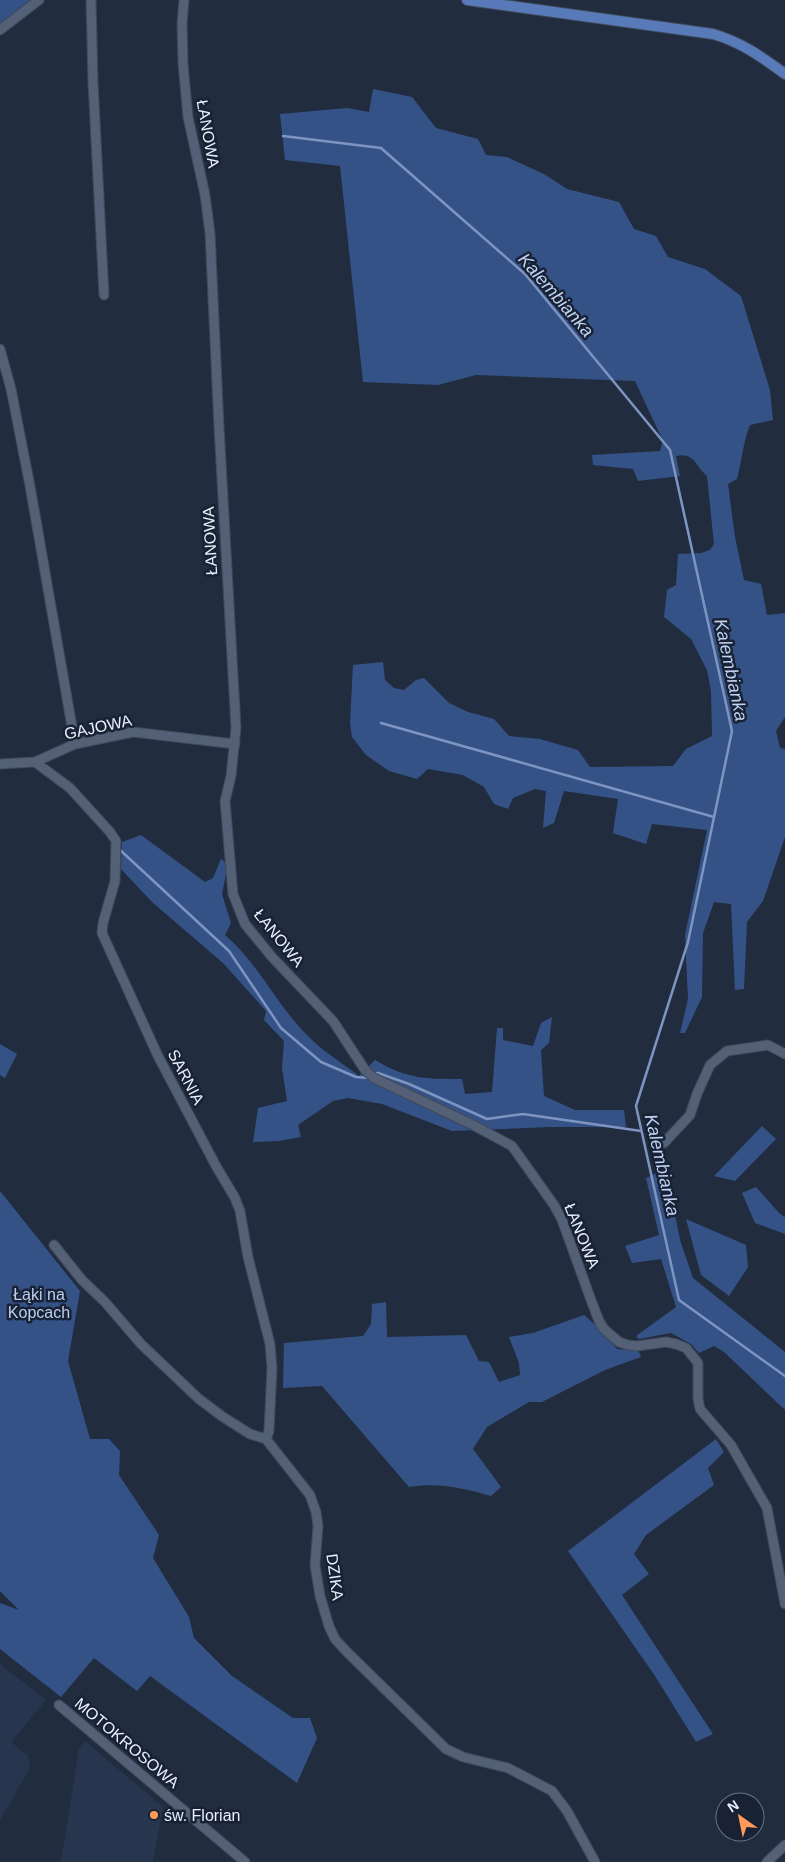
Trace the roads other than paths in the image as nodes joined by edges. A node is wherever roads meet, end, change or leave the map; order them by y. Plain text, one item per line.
1 (39, 0) edge
2 (91, 0) edge
3 (184, 0) edge
4 (467, 0) edge
5 (0, 30) edge
6 (785, 74) edge
7 (104, 294) dead end
8 (0, 349) edge
9 (75, 744) junction
10 (235, 744) junction
11 (34, 762) junction
12 (0, 764) edge
13 (785, 1054) edge
14 (664, 1143) dead end
15 (54, 1245) dead end
16 (266, 1439) junction
17 (785, 1604) edge
18 (59, 1705) dead end
19 (785, 1845) edge
20 (245, 1862) edge
21 (595, 1862) edge
22 (767, 1862) edge

1 - 5 street
2 - 7 street
3 - 10 street, ŁANOWA
4 - 6 main road
8 - 9 street
9 - 10 street, GAJOWA
9 - 11 street, GAJOWA
10 - 17 street, ŁANOWA
11 - 12 street, GAJOWA
11 - 16 street, SARNIA
13 - 14 street
15 - 16 street
16 - 21 street, DZIKA
18 - 20 street, MOTOKROSOWA
19 - 22 street

